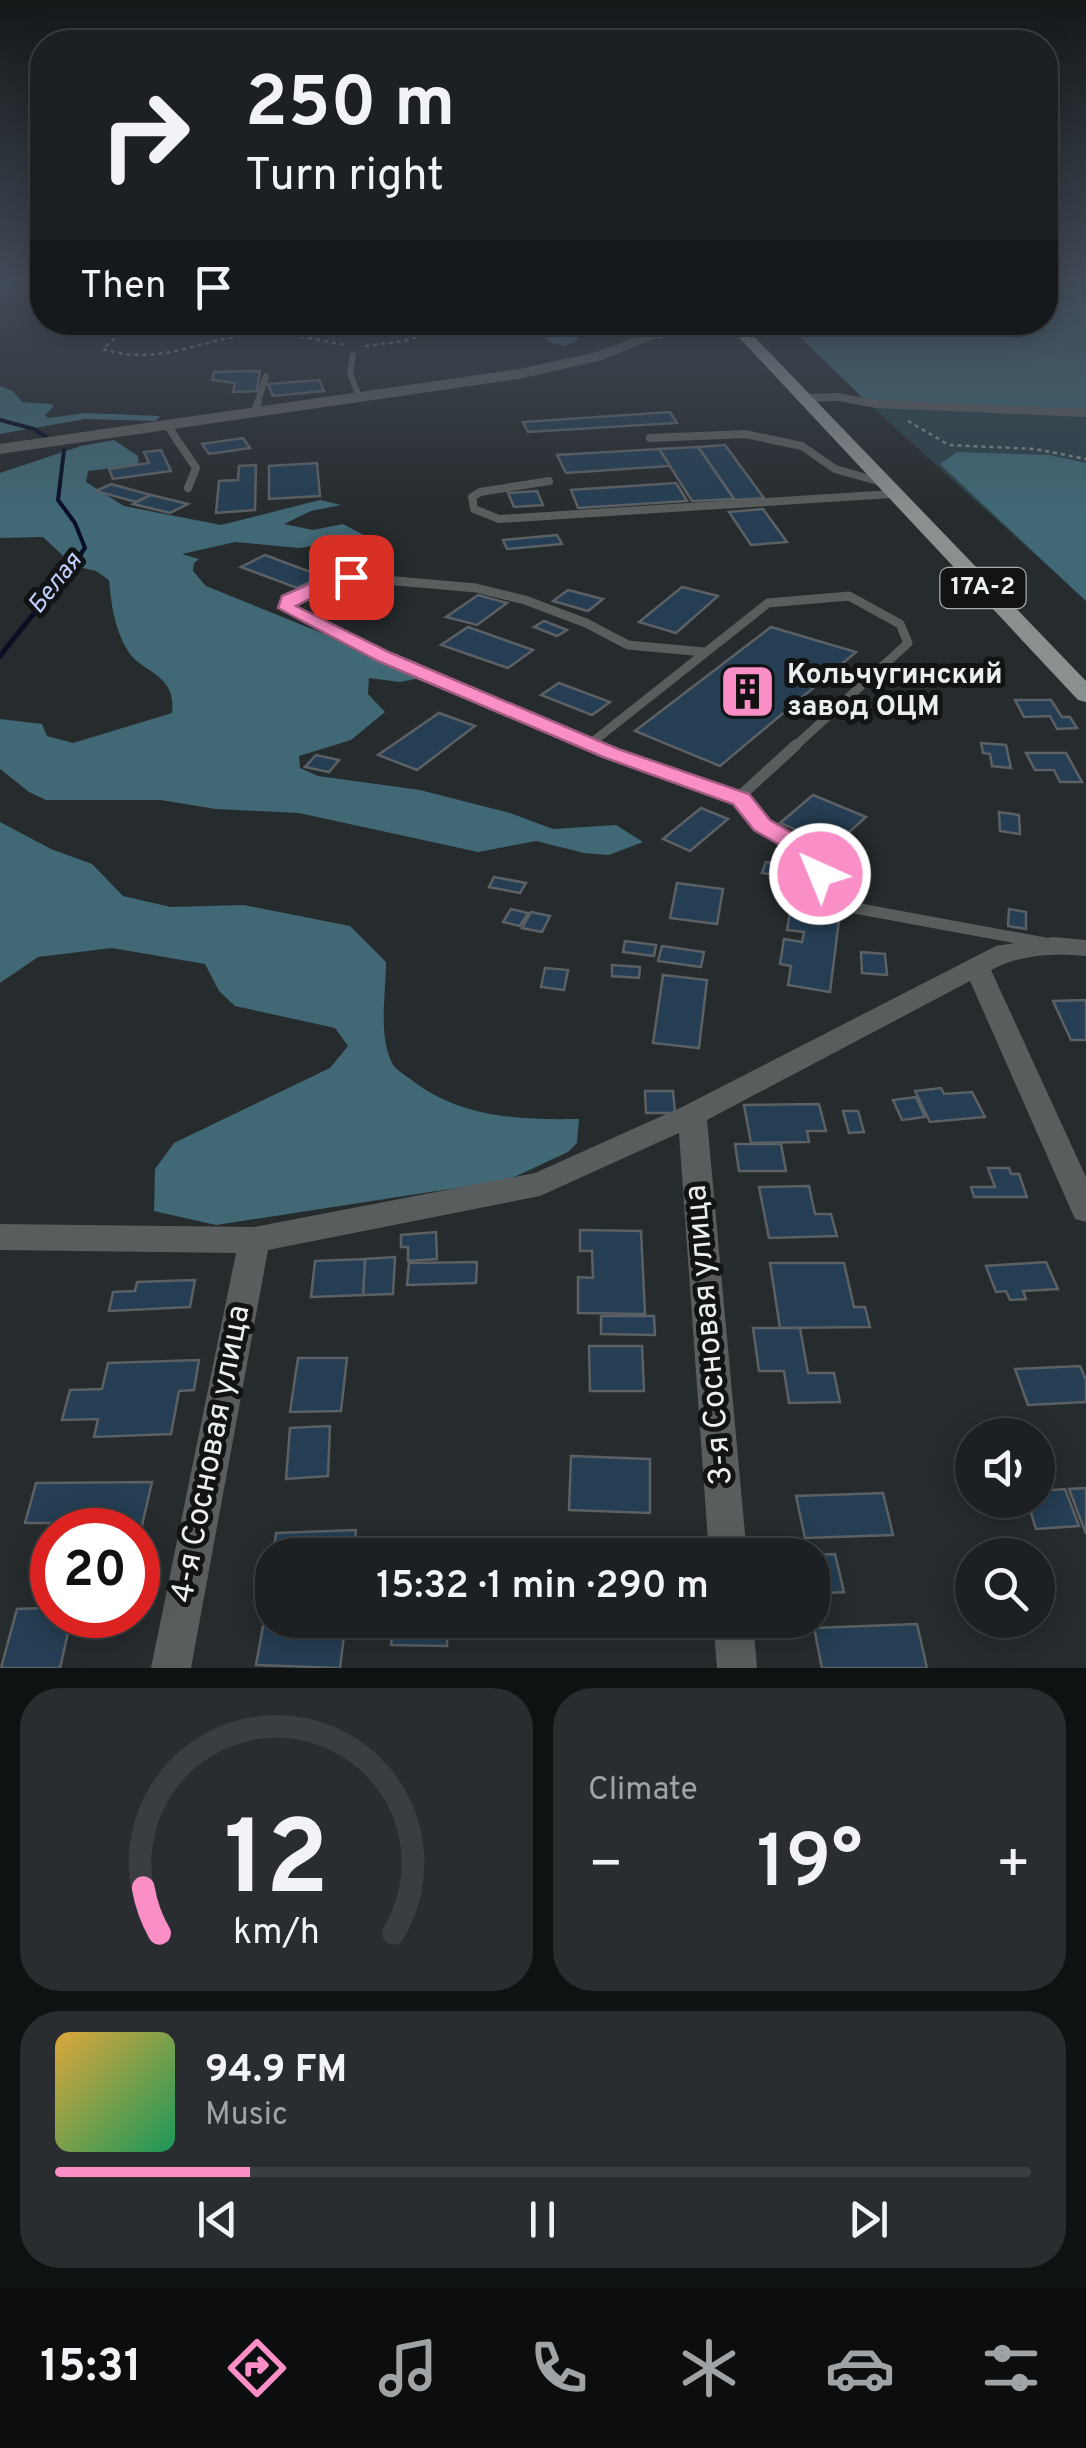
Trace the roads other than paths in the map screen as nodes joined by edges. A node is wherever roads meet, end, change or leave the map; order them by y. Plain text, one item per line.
1 (352, 360) edge
2 (585, 360) edge
3 (765, 360) edge
4 (266, 376) dead end
5 (358, 397) junction
6 (800, 398) junction
7 (255, 412) junction
8 (1086, 413) edge
9 (166, 425) junction
10 (650, 438) dead end
11 (0, 449) edge
12 (549, 482) dead end
13 (188, 488) dead end
14 (886, 488) junction
15 (704, 652) junction
16 (1086, 695) edge
17 (590, 744) junction
18 (738, 798) junction
19 (1054, 945) junction
20 (1086, 948) edge
21 (977, 967) junction
22 (692, 1115) junction
23 (1086, 1210) edge
24 (0, 1237) edge
25 (254, 1240) junction
26 (727, 1538) edge
27 (734, 1638) edge
28 (171, 1668) edge
29 (737, 1668) edge

1 - 5 lane
2 - 5 street
3 - 6 main road, 17А-2
4 - 7 lane
5 - 7 street
6 - 8 street
6 - 14 main road, 17А-2
7 - 9 street
9 - 11 street
9 - 13 lane
10 - 14 lane
12 - 14 lane
14 - 16 main road, 17А-2
15 - 17 lane
15 - 17 lane
15 - 18 lane
17 - 18 lane
18 - 19 lane
19 - 20 street
19 - 21 street
21 - 22 street
21 - 23 street
22 - 25 street
22 - 26 street, 3-я Сосновая улица
24 - 25 street
25 - 28 street, 4-я Сосновая улица
27 - 29 street

